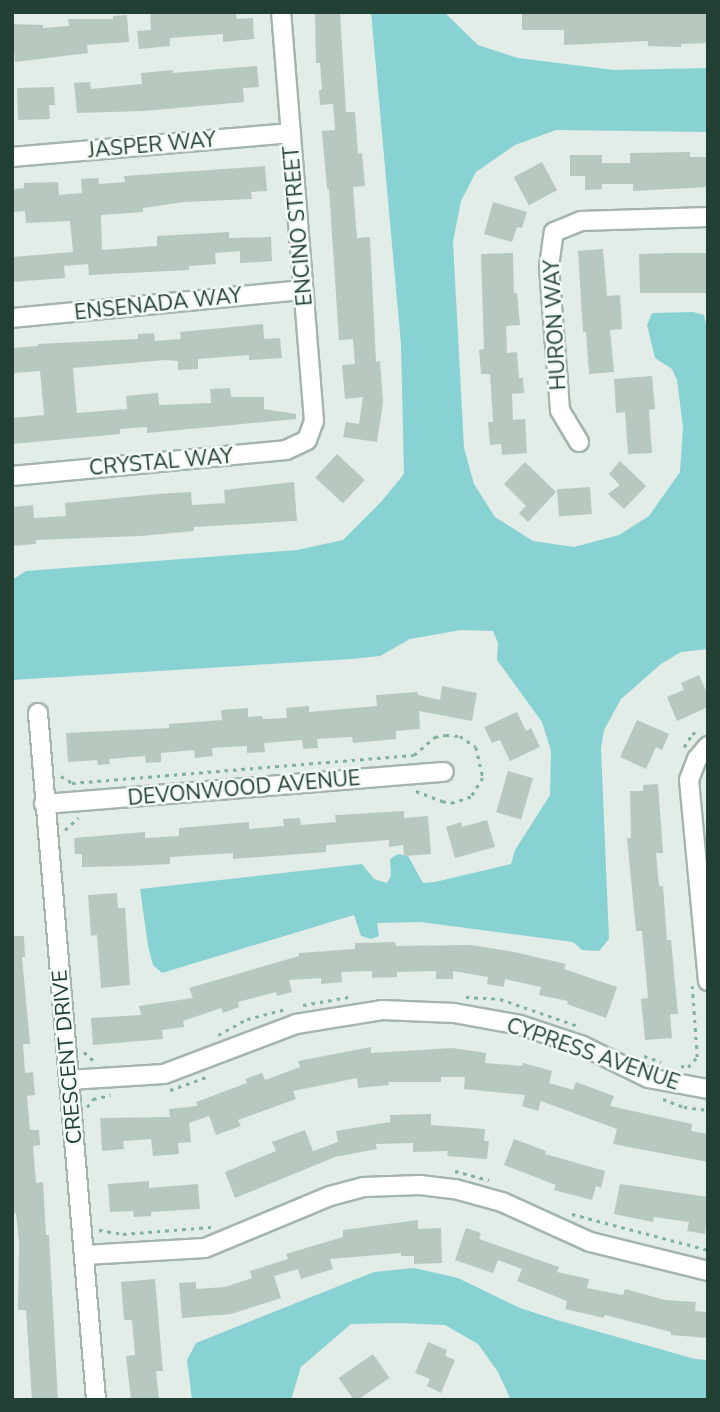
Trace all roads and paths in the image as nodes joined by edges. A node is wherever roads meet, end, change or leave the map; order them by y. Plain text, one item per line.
1 (281, 12) edge
2 (291, 133) junction
3 (12, 157) edge
4 (708, 217) edge
5 (303, 290) junction
6 (12, 318) edge
7 (307, 440) joint
8 (579, 443) dead end
9 (12, 476) edge
10 (38, 713) dead end
11 (708, 727) edge
12 (706, 747) edge
13 (681, 751) dead end
14 (60, 765) dead end
15 (444, 772) dead end
16 (406, 789) dead end
17 (44, 804) junction
18 (80, 817) dead end
19 (63, 832) dead end
20 (700, 982) edge
21 (454, 996) dead end
22 (358, 997) dead end
23 (299, 1006) dead end
24 (289, 1008) dead end
25 (579, 1027) dead end
26 (214, 1037) dead end
27 (82, 1049) dead end
28 (635, 1053) dead end
29 (101, 1061) dead end
30 (670, 1066) dead end
31 (679, 1066) dead end
32 (218, 1072) dead end
33 (69, 1080) junction
34 (708, 1089) edge
35 (163, 1091) dead end
36 (121, 1094) dead end
37 (662, 1098) dead end
38 (708, 1110) edge
39 (84, 1112) dead end
40 (454, 1171) dead end
41 (496, 1182) dead end
42 (562, 1210) dead end
43 (212, 1227) dead end
44 (99, 1230) dead end
45 (708, 1250) edge
46 (85, 1255) junction
47 (708, 1271) edge
48 (96, 1400) edge

1 - 2 street, ENCINO STREET
2 - 3 street, JASPER WAY
2 - 5 street, ENCINO STREET
4 - 8 street, HURON WAY
5 - 6 street, ENSENADA WAY
5 - 7 street, ENCINO STREET
7 - 9 street, CRYSTAL WAY
10 - 17 street, CRESCENT DRIVE
11 - 13 path
12 - 20 street
14 - 16 path
15 - 17 street, DEVONWOOD AVENUE
17 - 33 street, CRESCENT DRIVE
18 - 19 path
20 - 31 path
21 - 25 path
22 - 23 path
24 - 26 path
27 - 29 path
28 - 30 path
32 - 35 path
33 - 34 street, CYPRESS AVENUE
33 - 46 street, CRESCENT DRIVE
36 - 39 path
37 - 38 path
40 - 41 path
42 - 45 path
43 - 44 path
46 - 47 street
46 - 48 street, CRESCENT DRIVE

